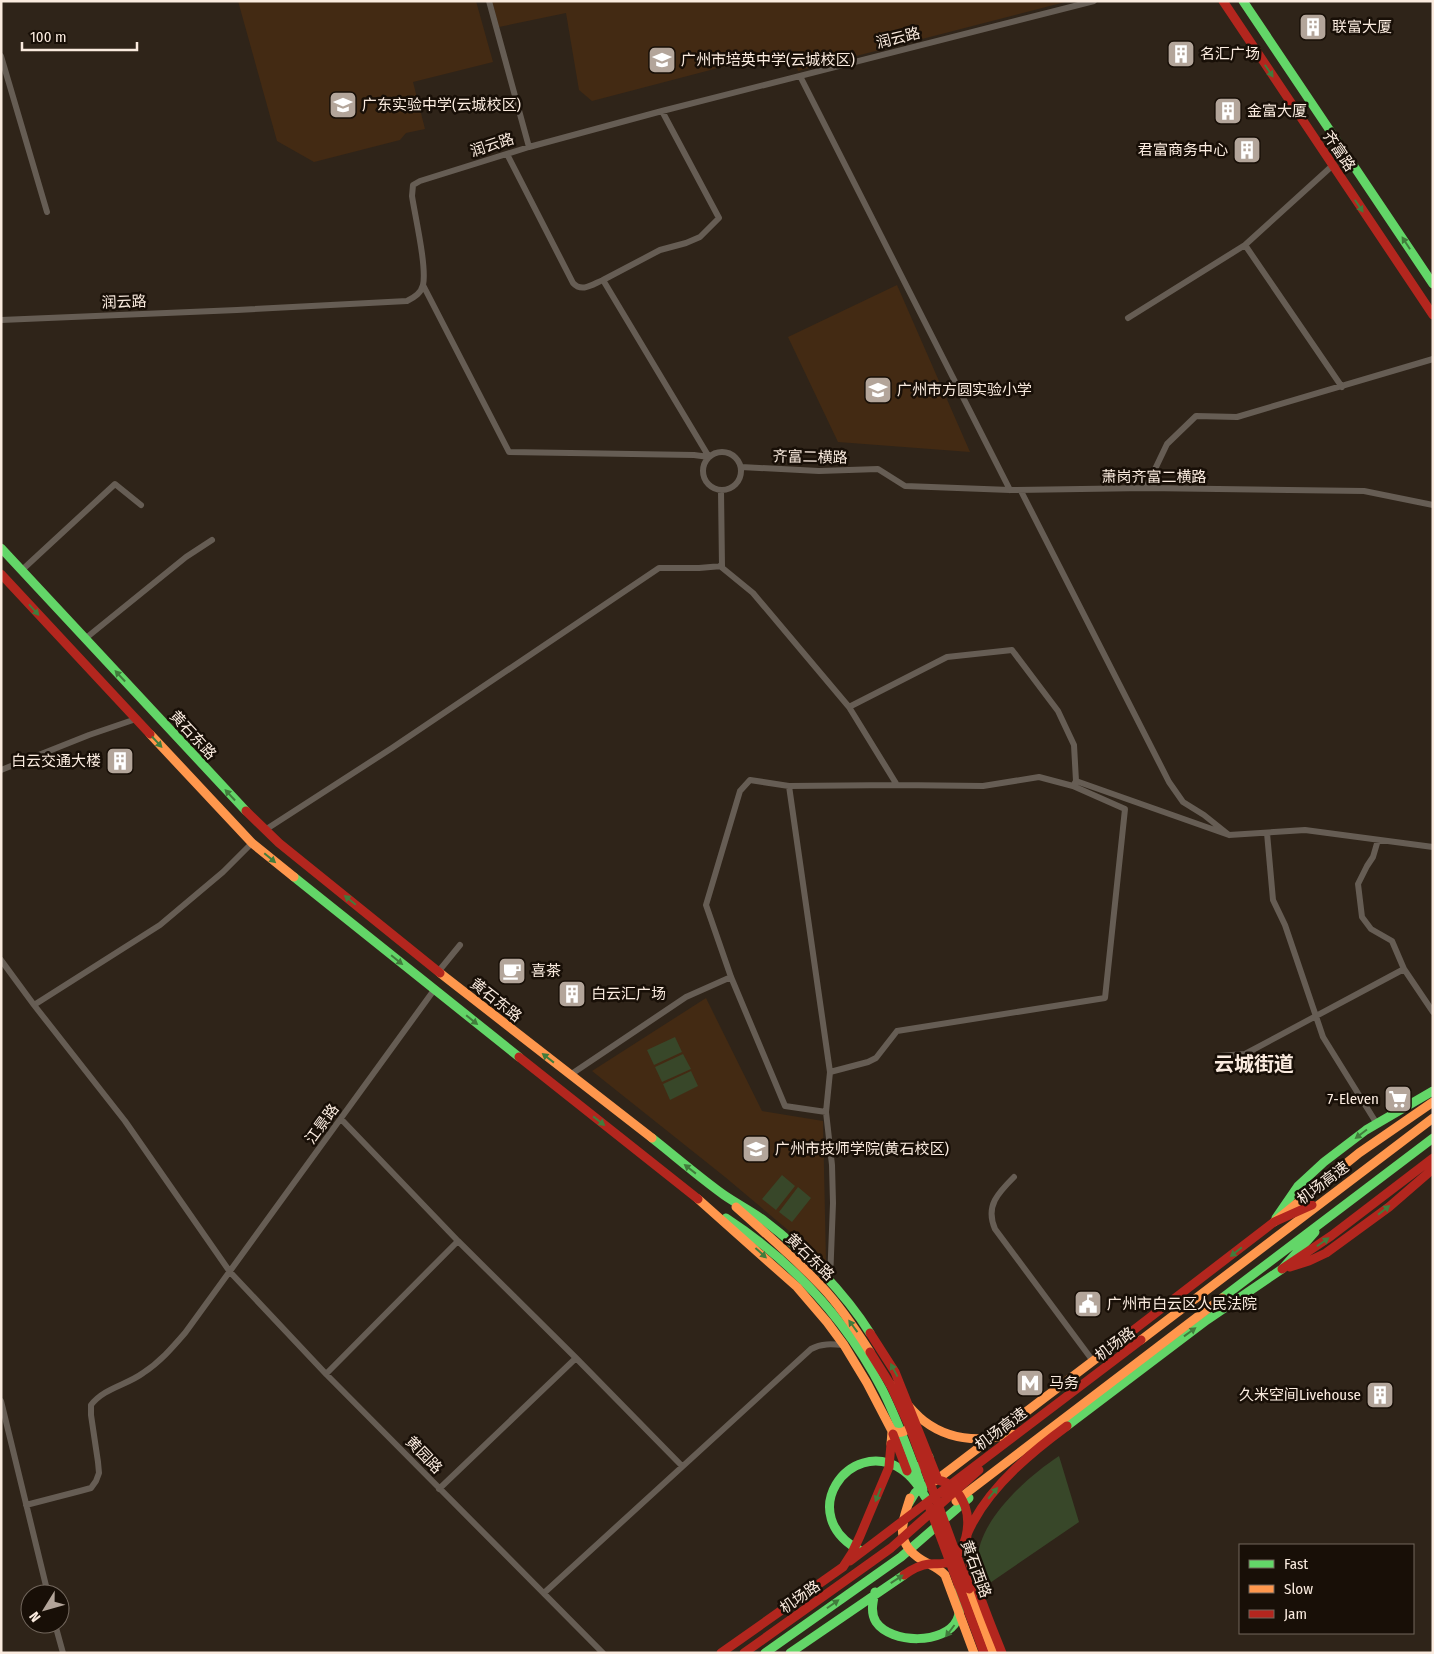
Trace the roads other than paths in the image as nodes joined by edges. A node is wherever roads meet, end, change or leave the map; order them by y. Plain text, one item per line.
1 (489, 1) edge
2 (1094, 1) edge
3 (1223, 1) edge
4 (1243, 1) edge
5 (1, 56) edge
6 (800, 76) junction
7 (662, 111) junction
8 (529, 146) junction
9 (507, 154) junction
10 (1332, 166) junction
11 (47, 212) dead end
12 (1245, 245) junction
13 (603, 280) junction
14 (1433, 284) edge
15 (423, 285) junction
16 (1433, 315) edge
17 (1128, 318) dead end
18 (1, 320) edge
19 (1433, 359) edge
20 (1342, 387) junction
21 (709, 457) junction
22 (741, 467) junction
23 (878, 469) joint
24 (1146, 488) junction
25 (1010, 490) junction
26 (721, 491) junction
27 (1021, 491) junction
28 (141, 505) dead end
29 (1433, 505) edge
30 (212, 540) dead end
31 (1, 548) edge
32 (720, 566) junction
33 (22, 570) junction
34 (1, 574) edge
35 (86, 638) junction
36 (849, 707) junction
37 (136, 719) junction
38 (1, 770) edge
39 (1074, 783) junction
40 (897, 785) junction
41 (790, 786) junction
42 (265, 830) junction
43 (1267, 833) junction
44 (1229, 835) junction
45 (1378, 840) junction
46 (252, 843) junction
47 (1433, 847) edge
48 (460, 945) dead end
49 (1, 960) edge
50 (1404, 969) junction
51 (438, 972) junction
52 (732, 977) junction
53 (434, 990) junction
54 (34, 1005) junction
55 (1433, 1012) edge
56 (1316, 1016) junction
57 (1218, 1056) dead end
58 (830, 1072) junction
59 (570, 1075) junction
60 (1433, 1091) edge
61 (1433, 1102) edge
62 (826, 1112) junction
63 (1433, 1114) edge
64 (342, 1118) junction
65 (1433, 1118) edge
66 (1377, 1124) junction
67 (1433, 1138) edge
68 (1433, 1143) edge
69 (1433, 1158) edge
70 (1433, 1169) edge
71 (1014, 1177) dead end
72 (724, 1195) junction
73 (1312, 1205) junction
74 (712, 1209) junction
75 (1274, 1222) junction
76 (1322, 1225) junction
77 (458, 1241) junction
78 (1248, 1259) junction
79 (1282, 1269) junction
80 (230, 1272) junction
81 (830, 1281) junction
82 (831, 1305) junction
83 (844, 1345) junction
84 (576, 1358) junction
85 (1092, 1361) junction
86 (326, 1374) junction
87 (890, 1384) junction
88 (1, 1401) edge
89 (1030, 1409) junction
90 (914, 1417) junction
91 (1026, 1430) junction
92 (892, 1431) junction
93 (1053, 1435) junction
94 (930, 1457) junction
95 (905, 1465) junction
96 (682, 1466) junction
97 (938, 1480) junction
98 (439, 1488) junction
99 (930, 1496) junction
100 (909, 1503) junction
101 (26, 1505) junction
102 (902, 1523) junction
103 (967, 1534) junction
104 (891, 1548) junction
105 (901, 1557) junction
106 (928, 1564) junction
107 (846, 1565) junction
108 (46, 1584) edge
109 (959, 1585) junction
110 (544, 1592) junction
111 (869, 1599) junction
112 (983, 1601) junction
113 (958, 1609) junction
114 (58, 1634) edge
115 (903, 1646) dead end
116 (929, 1648) dead end
117 (63, 1653) edge
118 (603, 1653) edge
119 (721, 1653) edge
120 (729, 1653) edge
121 (744, 1653) edge
122 (756, 1653) edge
123 (765, 1653) edge
124 (790, 1653) edge
125 (974, 1653) edge
126 (984, 1653) edge
127 (993, 1653) edge
128 (1002, 1653) edge

1 - 8 street
2 - 6 street, 润云路
3 -> 10 main road, 齐富路
14 -> 4 main road, 齐富路
5 - 11 street
6 - 7 street, 润云路
6 - 25 street
7 - 8 street, 润云路
7 - 13 street
8 - 9 street, 润云路
9 - 13 street
9 - 15 street, 润云路
10 - 12 street
10 -> 16 main road, 齐富路
12 - 17 street
12 - 20 street
13 - 21 street
15 - 18 street, 润云路
15 - 21 street
19 - 20 street
20 - 24 street
21 - 22 street
21 - 26 street
22 - 23 street, 齐富二横路
22 - 26 street
23 - 25 street, 萧岗齐富二横路
24 - 27 street, 萧岗齐富二横路
24 - 29 street, 萧岗齐富二横路
25 - 27 street, 萧岗齐富二横路
26 - 32 street
27 - 44 street
28 - 33 street
30 - 35 street
31 - 33 main road, 黄石东路
32 - 36 street
32 - 42 street
33 - 35 main road, 黄石东路
34 -> 37 main road, 黄石东路
42 -> 35 main road, 黄石东路
36 - 39 street
36 - 40 street
37 - 38 street
37 -> 46 main road, 黄石东路
39 - 40 street
39 - 44 street
39 - 58 street
40 - 41 street
41 - 52 street
41 - 58 street
51 -> 42 main road, 黄石东路
43 - 44 street
43 - 45 street
43 - 56 street
45 - 47 street
45 - 50 street
46 -> 53 main road, 黄石东路
46 - 54 street
48 - 51 street
49 - 54 street, 黄园路
50 - 55 street
50 - 56 street
59 -> 51 main road, 黄石东路
52 - 59 street
52 - 62 street
53 - 64 street, 江景路
53 -> 74 main road, 黄石东路
54 - 80 street, 黄园路
56 - 57 street
56 - 66 street
58 - 62 street
72 -> 59 main road, 黄石东路
60 - 66 main road
61 - 75 main road
62 - 81 street
63 - 73 main road, 机场路
64 - 77 street
64 - 80 street, 江景路
65 - 120 main road, 机场高速
66 -> 75 main road
67 - 122 main road, 机场高速
68 - 76 main road, 机场路
79 -> 69 main road
79 -> 70 main road
71 - 85 street
72 - 81 main road
72 - 82 main road, 黄石东路
73 - 75 main road
73 - 78 main road, 机场路
74 - 82 main road, 黄石东路
74 -> 83 main road
75 - 78 main road
75 -> 85 main road
76 - 79 main road
76 - 105 main road, 机场路
77 - 84 street
77 - 86 street
78 - 91 main road, 机场路
93 -> 79 main road
80 - 86 street, 黄园路
80 - 101 street, 江景路
90 -> 81 main road
87 -> 82 main road, 黄石东路
82 - 99 main road, 黄石东路
83 - 92 main road
83 - 96 street
84 - 96 street
84 - 98 street
85 - 89 main road
86 - 98 street, 黄园路
87 - 91 main road
87 - 99 main road, 黄石东路
88 - 101 street
89 - 93 main road
89 - 97 main road
90 - 92 main road
90 - 94 main road
91 - 104 main road, 机场路
92 - 95 main road
92 -> 107 main road
103 -> 93 main road
94 - 95 main road
94 - 97 main road
95 - 100 main road
96 - 110 street
97 - 100 main road
97 - 103 main road
98 - 110 street, 黄园路
99 - 104 main road
99 - 109 main road, 黄石西路
99 - 127 main road, 黄石西路
100 - 102 main road
101 - 108 street
102 - 106 main road
102 - 107 main road, 机场路
103 - 106 main road
103 - 112 main road
104 - 121 main road, 机场路
105 - 115 main road
123 -> 105 main road, 机场路
111 -> 106 main road
106 - 113 main road
107 - 111 main road
107 - 119 main road, 机场路
109 -> 116 main road
109 - 126 main road, 黄石西路
110 - 118 street, 黄园路
111 - 124 main road
112 - 113 main road
112 - 128 main road
113 - 125 main road
114 - 117 street

